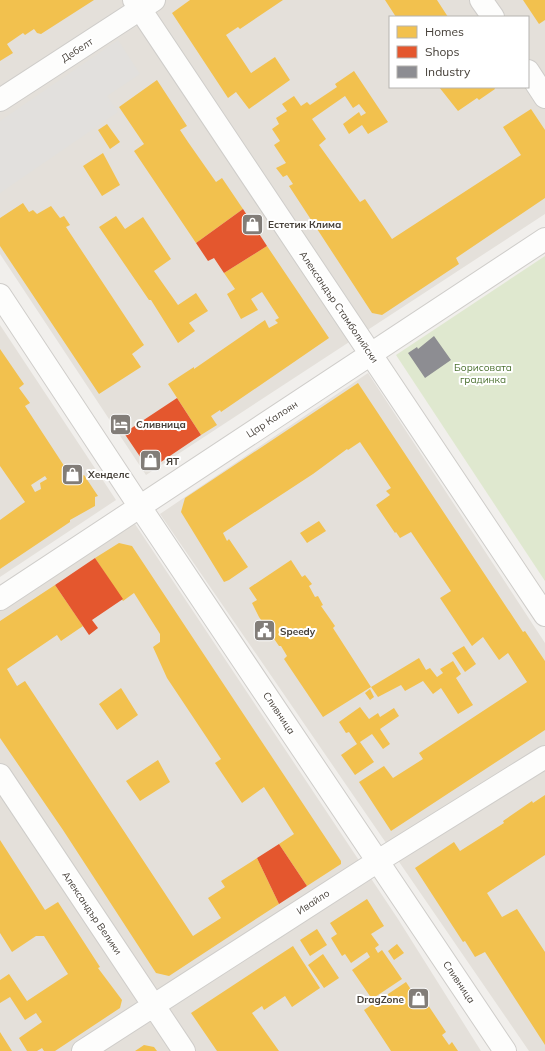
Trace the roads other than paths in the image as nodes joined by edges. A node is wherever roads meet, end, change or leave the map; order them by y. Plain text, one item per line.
1 (481, 0) edge
2 (142, 3) edge
3 (492, 16) edge
4 (529, 72) edge
5 (545, 96) edge
6 (0, 100) edge
7 (545, 239) edge
8 (0, 295) edge
9 (371, 354) junction
10 (140, 507) junction
11 (0, 599) edge
12 (545, 615) edge
13 (545, 757) edge
14 (0, 775) edge
15 (378, 861) junction
16 (153, 1005) junction
17 (83, 1051) edge
18 (184, 1051) edge
19 (505, 1051) edge

1 - 3 street
2 - 6 street, Дебелт
2 - 9 street, Александър Стамболийски
4 - 5 street
7 - 9 street, Цар Калоян
8 - 10 street, Сливница
9 - 10 street, Цар Калоян
9 - 12 street, Александър Стамболийски
10 - 11 street, Цар Калоян
10 - 15 street, Сливница
13 - 15 street, Ивайло
14 - 16 street, Александър Велики
15 - 16 street, Ивайло
15 - 19 street, Сливница
16 - 17 street, Ивайло
16 - 18 street, Александър Велики

